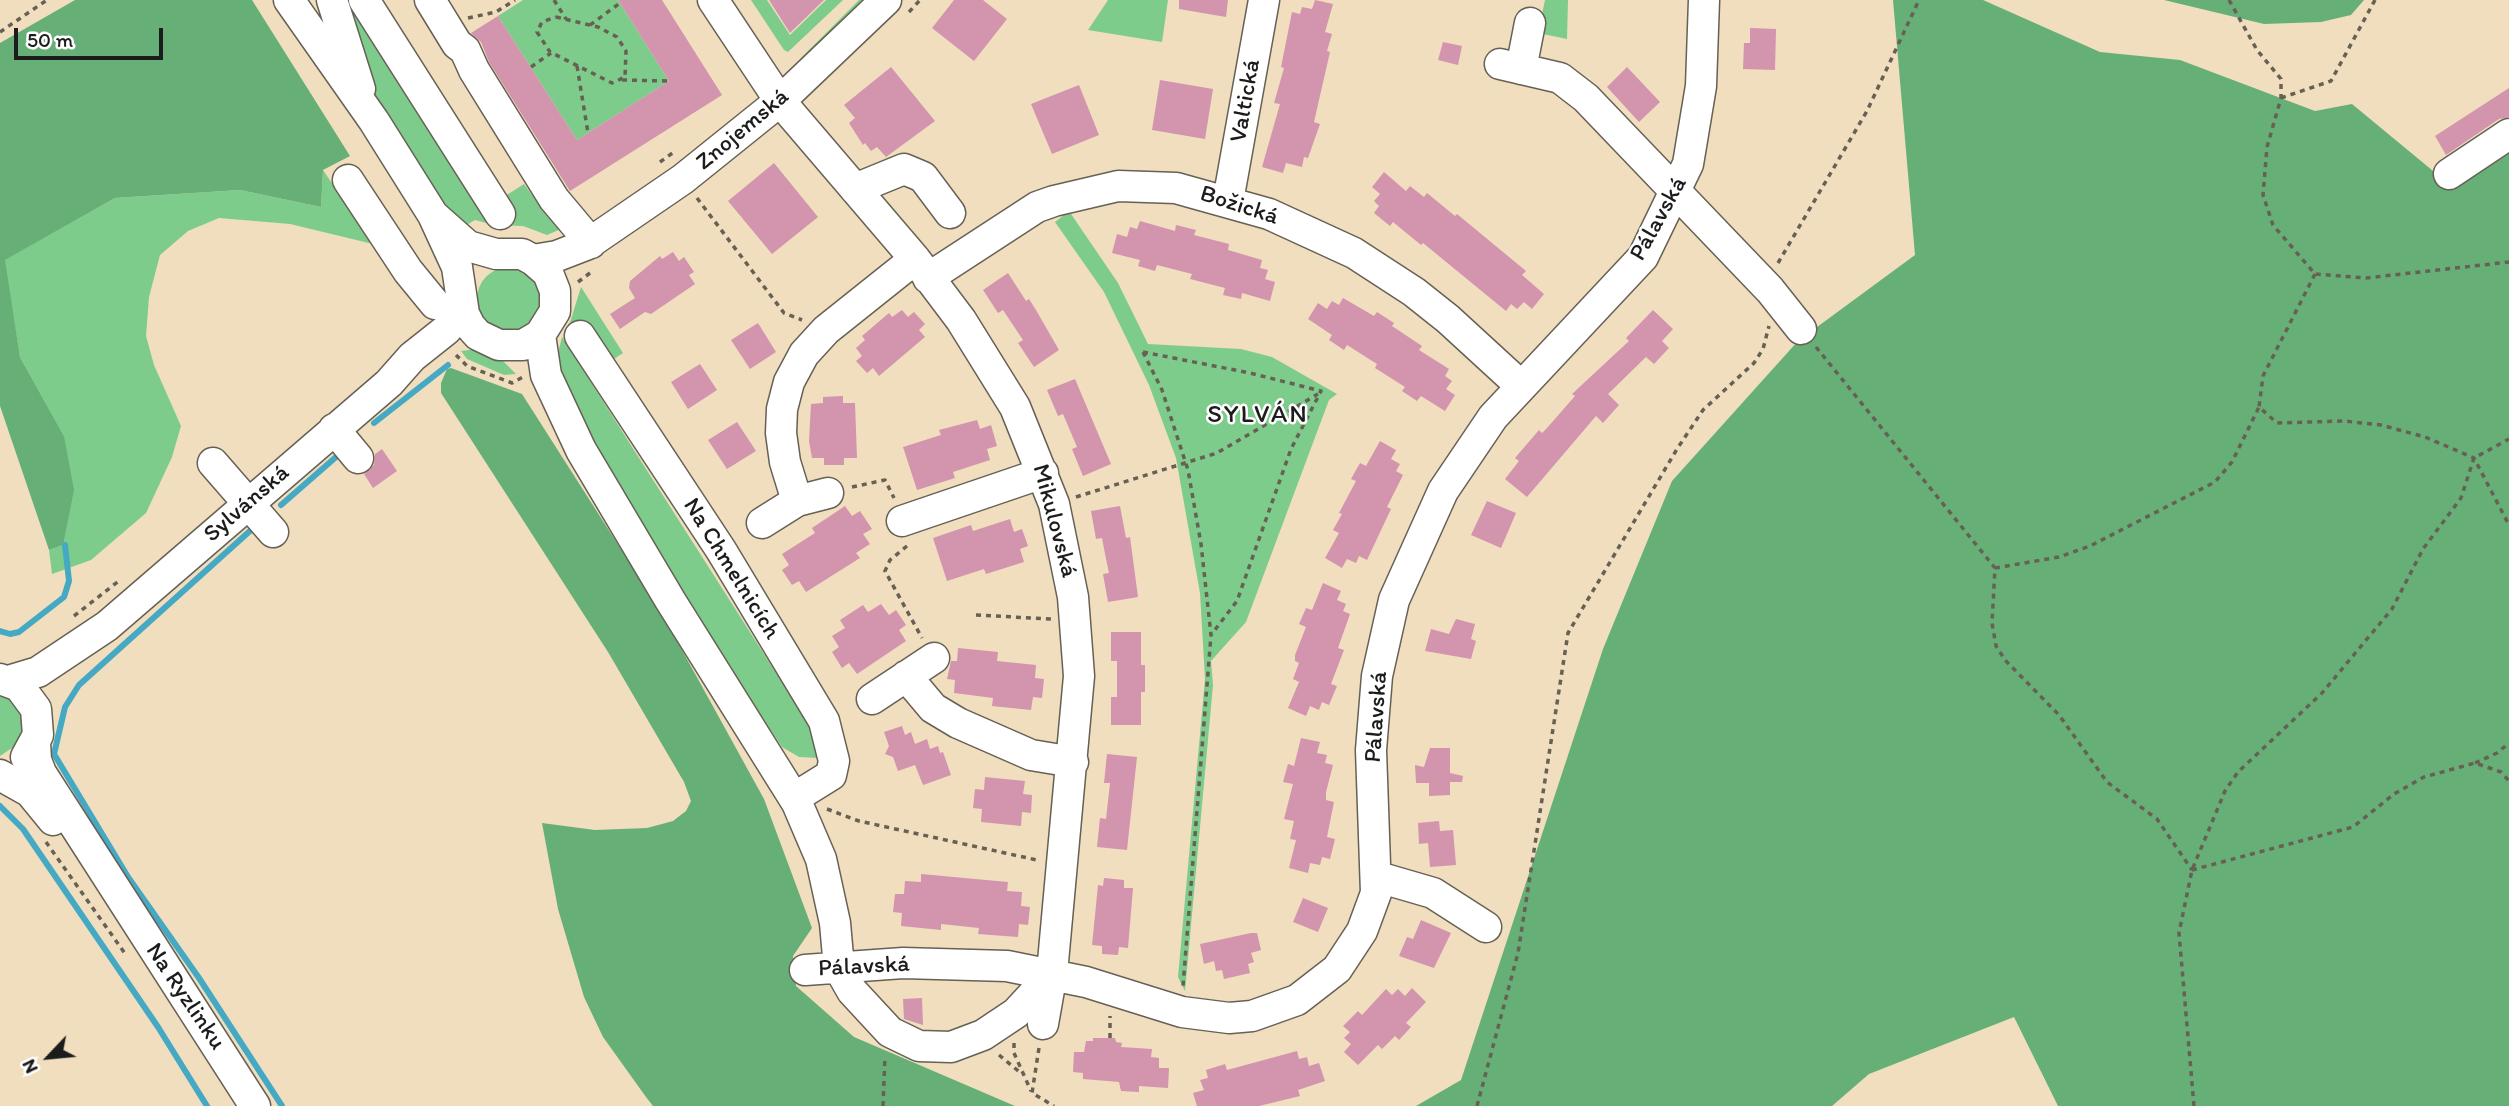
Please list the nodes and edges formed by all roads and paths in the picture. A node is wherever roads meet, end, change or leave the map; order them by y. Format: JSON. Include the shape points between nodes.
{"nodes":[{"id":1,"x":47,"y":0,"type":"edge"},
{"id":2,"x":289,"y":0,"type":"edge"},
{"id":3,"x":332,"y":0,"type":"edge"},
{"id":4,"x":364,"y":0,"type":"edge"},
{"id":5,"x":514,"y":0,"type":"edge"},
{"id":6,"x":554,"y":0,"type":"edge"},
{"id":7,"x":713,"y":0,"type":"edge"},
{"id":8,"x":886,"y":0,"type":"edge"},
{"id":9,"x":1264,"y":0,"type":"edge"},
{"id":10,"x":1704,"y":0,"type":"edge"},
{"id":11,"x":1919,"y":0,"type":"edge"},
{"id":12,"x":2229,"y":0,"type":"edge"},
{"id":13,"x":2375,"y":0,"type":"edge"},
{"id":14,"x":434,"y":1,"type":"edge"},
{"id":15,"x":620,"y":3,"type":"dead end"},
{"id":16,"x":495,"y":12,"type":"dead end"},
{"id":17,"x":566,"y":19,"type":"junction"},
{"id":18,"x":1530,"y":23,"type":"dead end"},
{"id":19,"x":590,"y":25,"type":"junction"},
{"id":20,"x":0,"y":32,"type":"edge"},
{"id":21,"x":551,"y":53,"type":"junction"},
{"id":22,"x":576,"y":66,"type":"junction"},
{"id":23,"x":531,"y":67,"type":"dead end"},
{"id":24,"x":621,"y":80,"type":"junction"},
{"id":25,"x":669,"y":81,"type":"dead end"},
{"id":26,"x":2281,"y":98,"type":"junction"},
{"id":27,"x":780,"y":101,"type":"junction"},
{"id":28,"x":374,"y":121,"type":"junction"},
{"id":29,"x":588,"y":133,"type":"dead end"},
{"id":30,"x":2509,"y":134,"type":"edge"},
{"id":31,"x":676,"y":151,"type":"dead end"},
{"id":32,"x":654,"y":166,"type":"dead end"},
{"id":33,"x":2449,"y":174,"type":"dead end"},
{"id":34,"x":348,"y":180,"type":"dead end"},
{"id":35,"x":855,"y":189,"type":"junction"},
{"id":36,"x":1676,"y":192,"type":"junction"},
{"id":37,"x":694,"y":194,"type":"junction"},
{"id":38,"x":1228,"y":201,"type":"junction"},
{"id":39,"x":950,"y":213,"type":"dead end"},
{"id":40,"x":500,"y":214,"type":"dead end"},
{"id":41,"x":433,"y":215,"type":"junction"},
{"id":42,"x":589,"y":244,"type":"junction"},
{"id":43,"x":447,"y":246,"type":"junction"},
{"id":44,"x":496,"y":254,"type":"junction"},
{"id":45,"x":533,"y":260,"type":"junction"},
{"id":46,"x":2509,"y":262,"type":"edge"},
{"id":47,"x":922,"y":268,"type":"junction"},
{"id":48,"x":408,"y":271,"type":"junction"},
{"id":49,"x":2315,"y":274,"type":"junction"},
{"id":50,"x":1770,"y":290,"type":"junction"},
{"id":51,"x":555,"y":291,"type":"junction"},
{"id":52,"x":453,"y":299,"type":"junction"},
{"id":53,"x":1801,"y":329,"type":"joint"},
{"id":54,"x":826,"y":330,"type":"junction"},
{"id":55,"x":540,"y":335,"type":"junction"},
{"id":56,"x":580,"y":336,"type":"dead end"},
{"id":57,"x":493,"y":344,"type":"junction"},
{"id":58,"x":388,"y":383,"type":"junction"},
{"id":59,"x":1521,"y":386,"type":"junction"},
{"id":60,"x":1319,"y":394,"type":"junction"},
{"id":61,"x":2259,"y":407,"type":"junction"},
{"id":62,"x":334,"y":429,"type":"junction"},
{"id":63,"x":2509,"y":439,"type":"edge"},
{"id":64,"x":581,"y":450,"type":"junction"},
{"id":65,"x":358,"y":458,"type":"dead end"},
{"id":66,"x":2474,"y":458,"type":"junction"},
{"id":67,"x":213,"y":463,"type":"dead end"},
{"id":68,"x":1185,"y":463,"type":"junction"},
{"id":69,"x":1043,"y":473,"type":"junction"},
{"id":70,"x":828,"y":493,"type":"joint"},
{"id":71,"x":797,"y":501,"type":"junction"},
{"id":72,"x":248,"y":503,"type":"junction"},
{"id":73,"x":1054,"y":504,"type":"junction"},
{"id":74,"x":902,"y":521,"type":"junction"},
{"id":75,"x":762,"y":523,"type":"dead end"},
{"id":76,"x":2509,"y":525,"type":"edge"},
{"id":77,"x":273,"y":532,"type":"dead end"},
{"id":78,"x":1995,"y":568,"type":"junction"},
{"id":79,"x":1056,"y":610,"type":"dead end"},
{"id":80,"x":976,"y":615,"type":"dead end"},
{"id":81,"x":107,"y":625,"type":"junction"},
{"id":82,"x":1211,"y":635,"type":"junction"},
{"id":83,"x":934,"y":658,"type":"joint"},
{"id":84,"x":905,"y":676,"type":"junction"},
{"id":85,"x":4,"y":680,"type":"edge"},
{"id":86,"x":872,"y":699,"type":"dead end"},
{"id":87,"x":37,"y":730,"type":"junction"},
{"id":88,"x":2509,"y":743,"type":"edge"},
{"id":89,"x":1073,"y":762,"type":"junction"},
{"id":90,"x":2474,"y":763,"type":"junction"},
{"id":91,"x":0,"y":773,"type":"edge"},
{"id":92,"x":2509,"y":781,"type":"edge"},
{"id":93,"x":794,"y":798,"type":"junction"},
{"id":94,"x":859,"y":821,"type":"dead end"},
{"id":95,"x":41,"y":836,"type":"dead end"},
{"id":96,"x":1046,"y":861,"type":"dead end"},
{"id":97,"x":2192,"y":870,"type":"junction"},
{"id":98,"x":1378,"y":877,"type":"junction"},
{"id":99,"x":113,"y":889,"type":"junction"},
{"id":100,"x":1486,"y":927,"type":"dead end"},
{"id":101,"x":129,"y":959,"type":"dead end"},
{"id":102,"x":839,"y":968,"type":"junction"},
{"id":103,"x":805,"y":970,"type":"dead end"},
{"id":104,"x":1052,"y":973,"type":"junction"},
{"id":105,"x":1182,"y":995,"type":"dead end"},
{"id":106,"x":1111,"y":1010,"type":"dead end"},
{"id":107,"x":1030,"y":1019,"type":"junction"},
{"id":108,"x":890,"y":1032,"type":"junction"},
{"id":109,"x":1110,"y":1038,"type":"dead end"},
{"id":110,"x":1032,"y":1093,"type":"junction"},
{"id":111,"x":1040,"y":1097,"type":"junction"},
{"id":112,"x":255,"y":1106,"type":"edge"},
{"id":113,"x":883,"y":1106,"type":"edge"},
{"id":114,"x":1044,"y":1106,"type":"edge"},
{"id":115,"x":1054,"y":1106,"type":"edge"},
{"id":116,"x":1477,"y":1106,"type":"edge"},
{"id":117,"x":2194,"y":1106,"type":"edge"}],
"edges":[{"from":1,"to":20,"type":"path"},
{"from":2,"to":28,"type":"street"},
{"from":3,"to":28,"type":"street"},
{"from":4,"to":40,"type":"street"},
{"from":5,"to":16,"type":"path"},
{"from":6,"to":17,"type":"path"},
{"from":7,"to":27,"type":"street","name":"Mikulovská"},
{"from":8,"to":27,"type":"street","name":"Znojemská"},
{"from":9,"to":38,"type":"street","name":"Valtická"},
{"from":10,"to":36,"type":"street","name":"Pálavská","via":[[1701,86],[1688,164]]},
{"from":11,"to":50,"type":"path","via":[[1867,111],[1779,262]]},
{"from":12,"to":26,"type":"path","via":[[2257,50],[2281,79]]},
{"from":13,"to":26,"type":"path","via":[[2331,81]]},
{"from":14,"to":42,"type":"street","via":[[554,199]]},
{"from":15,"to":19,"type":"path"},
{"from":17,"to":19,"type":"path"},
{"from":17,"to":21,"type":"path","via":[[550,17],[538,27],[540,39]]},
{"from":18,"to":36,"type":"street","via":[[1510,66],[1560,78]]},
{"from":19,"to":24,"type":"path","via":[[623,43],[627,67]]},
{"from":21,"to":22,"type":"path"},
{"from":21,"to":23,"type":"path"},
{"from":22,"to":24,"type":"path","via":[[612,83]]},
{"from":22,"to":29,"type":"path"},
{"from":24,"to":25,"type":"path"},
{"from":26,"to":49,"type":"path","via":[[2267,147],[2263,195],[2273,225]]},
{"from":27,"to":35,"type":"street","name":"Mikulovská"},
{"from":27,"to":37,"type":"street","name":"Znojemská"},
{"from":28,"to":41,"type":"street"},
{"from":30,"to":33,"type":"street"},
{"from":31,"to":32,"type":"path"},
{"from":34,"to":48,"type":"street"},
{"from":35,"to":39,"type":"street","via":[[904,169],[923,177]]},
{"from":35,"to":47,"type":"street","name":"Mikulovská"},
{"from":36,"to":50,"type":"street"},
{"from":36,"to":59,"type":"street","name":"Pálavská","via":[[1643,257]]},
{"from":37,"to":42,"type":"street","name":"Znojemská"},
{"from":37,"to":54,"type":"path","via":[[784,313]]},
{"from":38,"to":47,"type":"street","name":"Božická","via":[[1146,185],[1083,191],[1037,207]]},
{"from":38,"to":59,"type":"street","name":"Božická","via":[[1297,225],[1383,271],[1448,319]]},
{"from":41,"to":43,"type":"street"},
{"from":41,"to":44,"type":"street","via":[[468,246]]},
{"from":42,"to":45,"type":"street","name":"Znojemská"},
{"from":42,"to":51,"type":"street","name":"Znojemská"},
{"from":43,"to":48,"type":"street"},
{"from":43,"to":52,"type":"street","via":[[457,267]]},
{"from":44,"to":45,"type":"street","via":[[522,254]]},
{"from":44,"to":52,"type":"street","via":[[474,267]]},
{"from":45,"to":51,"type":"street","via":[[548,273]]},
{"from":46,"to":49,"type":"path","via":[[2366,278]]},
{"from":47,"to":54,"type":"street","name":"Božická"},
{"from":47,"to":69,"type":"street","name":"Mikulovská","via":[[991,365]]},
{"from":48,"to":52,"type":"street"},
{"from":49,"to":61,"type":"path","via":[[2263,376]]},
{"from":50,"to":53,"type":"street"},
{"from":50,"to":116,"type":"path","via":[[1763,349],[1703,410],[1676,449],[1568,633],[1518,953]]},
{"from":51,"to":55,"type":"street","via":[[555,311]]},
{"from":52,"to":57,"type":"street","via":[[470,326]]},
{"from":52,"to":58,"type":"street","name":"Sylvánská","via":[[454,321]]},
{"from":53,"to":78,"type":"path"},
{"from":54,"to":71,"type":"street","name":"Božická","via":[[804,354],[789,382],[782,409],[780,433]]},
{"from":55,"to":57,"type":"street","via":[[523,345]]},
{"from":55,"to":64,"type":"street","via":[[546,375]]},
{"from":56,"to":93,"type":"street","name":"Na Chmelnicích","via":[[721,550],[824,721],[834,761],[831,775]]},
{"from":57,"to":58,"type":"street","name":"Sylvánská","via":[[460,345]]},
{"from":57,"to":64,"type":"street","via":[[517,361],[541,401]]},
{"from":58,"to":62,"type":"street","name":"Sylvánská"},
{"from":59,"to":98,"type":"street","name":"Pálavská","via":[[1493,416],[1443,491],[1394,600],[1377,676],[1371,750]]},
{"from":60,"to":68,"type":"path","via":[[1217,453]]},
{"from":60,"to":68,"type":"path","via":[[1321,391],[1250,373],[1143,352],[1162,390]]},
{"from":60,"to":82,"type":"path","via":[[1291,449],[1237,601]]},
{"from":61,"to":66,"type":"path","via":[[2277,423],[2381,425]]},
{"from":61,"to":78,"type":"path","via":[[2232,462],[2215,482],[2090,546],[2059,558]]},
{"from":62,"to":65,"type":"street"},
{"from":62,"to":72,"type":"street","name":"Sylvánská"},
{"from":63,"to":66,"type":"path"},
{"from":64,"to":93,"type":"street"},
{"from":66,"to":76,"type":"path"},
{"from":66,"to":97,"type":"path","via":[[2461,498],[2423,549],[2392,609],[2322,693],[2238,772],[2225,791]]},
{"from":67,"to":72,"type":"street"},
{"from":68,"to":73,"type":"path"},
{"from":68,"to":82,"type":"path","via":[[1201,544]]},
{"from":69,"to":73,"type":"street","name":"Mikulovská"},
{"from":69,"to":74,"type":"street"},
{"from":70,"to":71,"type":"street"},
{"from":70,"to":74,"type":"path","via":[[885,480]]},
{"from":71,"to":75,"type":"street"},
{"from":72,"to":77,"type":"street"},
{"from":72,"to":81,"type":"street","name":"Sylvánská"},
{"from":73,"to":89,"type":"street","name":"Mikulovská","via":[[1076,619],[1079,676]]},
{"from":74,"to":83,"type":"path","via":[[907,546],[885,571]]},
{"from":78,"to":97,"type":"path","via":[[1992,623],[1996,646],[2005,660],[2059,715],[2108,782],[2157,819]]},
{"from":79,"to":80,"type":"path","via":[[1057,620]]},
{"from":81,"to":85,"type":"street","name":"Sylvánská","via":[[38,672]]},
{"from":81,"to":87,"type":"street","name":"Sylvánská","via":[[51,690]]},
{"from":82,"to":105,"type":"path"},
{"from":83,"to":84,"type":"street"},
{"from":84,"to":86,"type":"street"},
{"from":84,"to":89,"type":"street","via":[[933,708],[958,723],[1031,755]]},
{"from":85,"to":87,"type":"street","via":[[27,695]]},
{"from":87,"to":91,"type":"street","name":"Sylvánská","via":[[20,763]]},
{"from":87,"to":99,"type":"street","name":"Na Ryzlinku","via":[[36,760],[41,773]]},
{"from":88,"to":90,"type":"path"},
{"from":89,"to":104,"type":"street","name":"Mikulovská"},
{"from":90,"to":92,"type":"path","via":[[2501,772]]},
{"from":90,"to":97,"type":"path","via":[[2424,777],[2353,827]]},
{"from":91,"to":99,"type":"street","name":"Na Ryzlinku","via":[[30,792]]},
{"from":93,"to":102,"type":"street","via":[[821,859]]},
{"from":94,"to":96,"type":"path"},
{"from":95,"to":101,"type":"path"},
{"from":97,"to":117,"type":"path","via":[[2179,933]]},
{"from":98,"to":100,"type":"street","via":[[1433,893]]},
{"from":98,"to":104,"type":"street","name":"Pálavská","via":[[1362,931],[1337,969],[1277,1009],[1240,1017],[1203,1017]]},
{"from":99,"to":112,"type":"street","name":"Na Ryzlinku"},
{"from":102,"to":103,"type":"street","name":"Pálavská"},
{"from":102,"to":104,"type":"street","name":"Pálavská","via":[[930,963]]},
{"from":102,"to":108,"type":"street","via":[[852,991]]},
{"from":104,"to":107,"type":"street","name":"Mikulovská"},
{"from":106,"to":109,"type":"path"},
{"from":107,"to":108,"type":"street","via":[[951,1047],[919,1046]]},
{"from":107,"to":110,"type":"path"},
{"from":107,"to":110,"type":"path","via":[[1014,1053]]},
{"from":108,"to":113,"type":"path","via":[[883,1066]]},
{"from":110,"to":111,"type":"path"},
{"from":111,"to":114,"type":"path"},
{"from":111,"to":115,"type":"path"}]}
